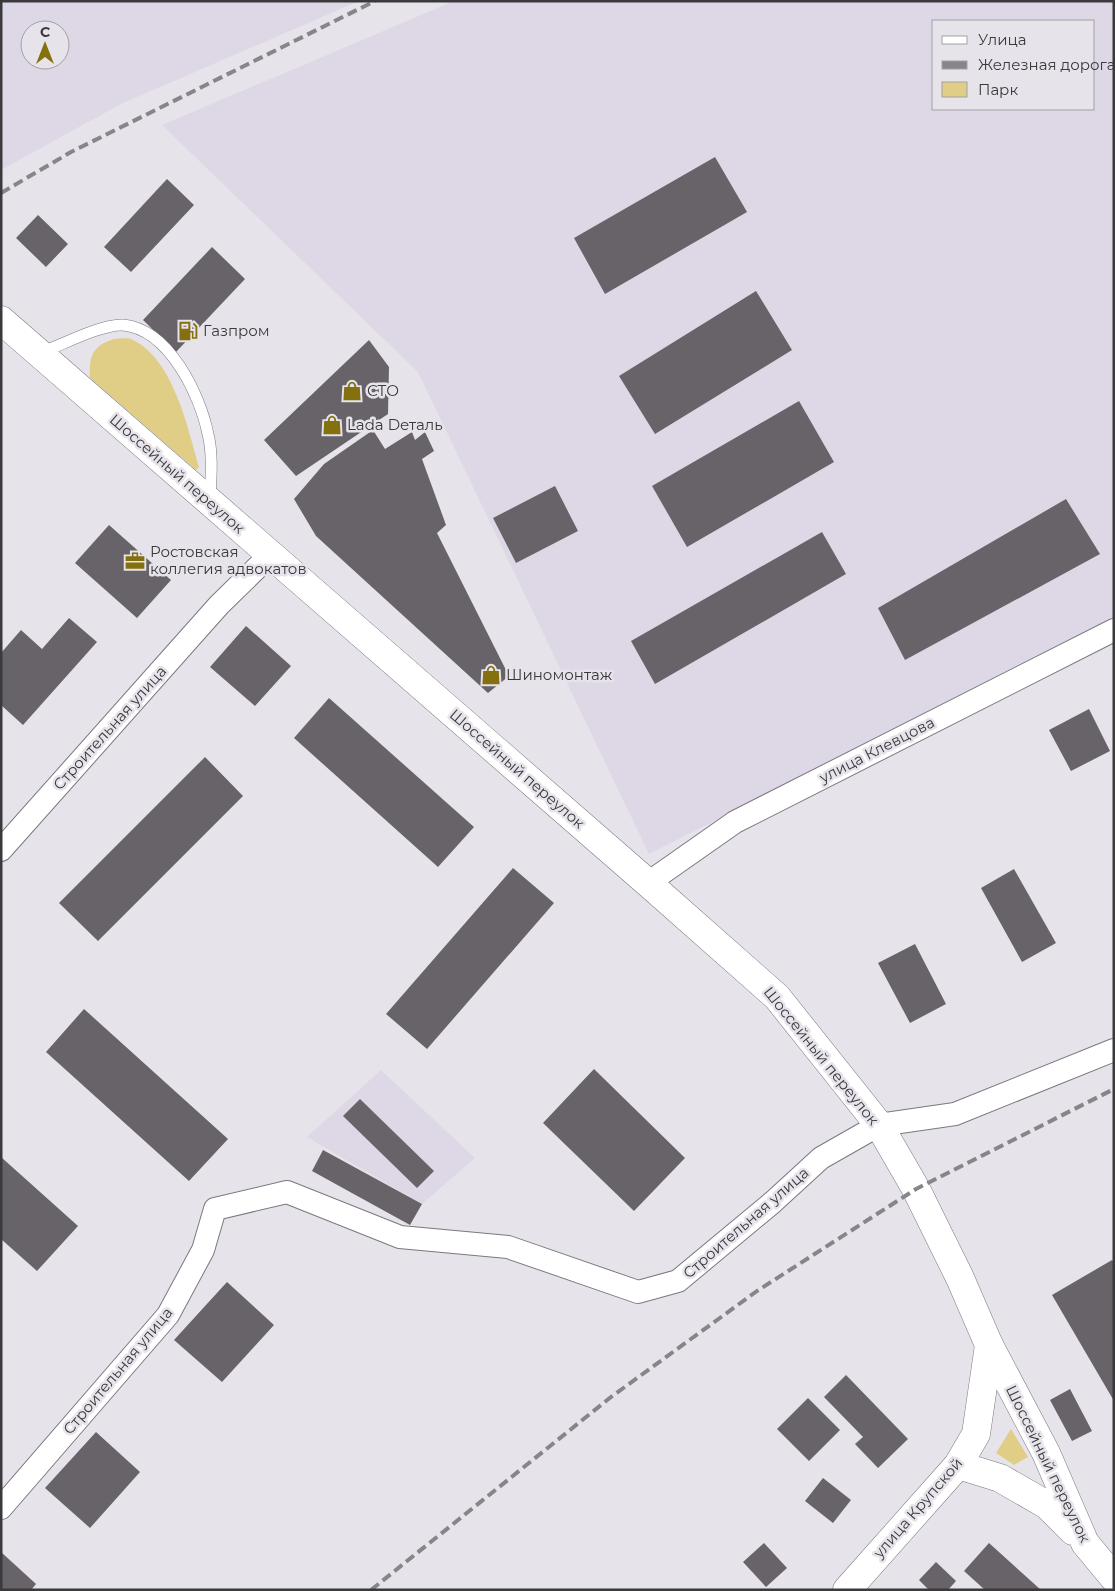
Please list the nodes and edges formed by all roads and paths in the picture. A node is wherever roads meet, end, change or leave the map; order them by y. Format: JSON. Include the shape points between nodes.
{"nodes":[{"id":1,"x":1,"y":320,"type":"edge"},
{"id":2,"x":39,"y":354,"type":"junction"},
{"id":3,"x":210,"y":503,"type":"junction"},
{"id":4,"x":270,"y":555,"type":"junction"},
{"id":5,"x":1114,"y":630,"type":"edge"},
{"id":6,"x":1,"y":850,"type":"edge"},
{"id":7,"x":648,"y":882,"type":"junction"},
{"id":8,"x":1114,"y":1050,"type":"edge"},
{"id":9,"x":879,"y":1125,"type":"junction"},
{"id":10,"x":989,"y":1345,"type":"junction"},
{"id":11,"x":958,"y":1465,"type":"junction"},
{"id":12,"x":1,"y":1508,"type":"edge"},
{"id":13,"x":1085,"y":1543,"type":"junction"},
{"id":14,"x":1114,"y":1578,"type":"edge"},
{"id":15,"x":848,"y":1590,"type":"edge"}],
"edges":[{"from":1,"to":2,"type":"main road","name":"Шоссейный переулок"},
{"from":2,"to":3,"type":"main road","name":"Шоссейный переулок"},
{"from":2,"to":3,"type":"lane","via":[[94,331],[123,325],[148,334],[176,358],[193,390],[209,434]]},
{"from":3,"to":4,"type":"main road","name":"Шоссейный переулок"},
{"from":4,"to":6,"type":"street","name":"Строительная улица","via":[[219,605]]},
{"from":4,"to":7,"type":"main road","name":"Шоссейный переулок"},
{"from":5,"to":7,"type":"street","name":"улица Клевцова","via":[[735,822]]},
{"from":7,"to":9,"type":"main road","name":"Шоссейный переулок","via":[[777,997]]},
{"from":8,"to":9,"type":"street","via":[[955,1114]]},
{"from":9,"to":10,"type":"main road","name":"Шоссейный переулок","via":[[916,1189]]},
{"from":9,"to":12,"type":"street","name":"Строительная улица","via":[[821,1158],[678,1281],[638,1292],[508,1247],[400,1236],[287,1192],[214,1209],[203,1250],[168,1315]]},
{"from":10,"to":11,"type":"main road","name":"улица Крупской","via":[[976,1434]]},
{"from":10,"to":13,"type":"main road","name":"Шоссейный переулок","via":[[1046,1453]]},
{"from":11,"to":13,"type":"main road","via":[[1000,1478],[1047,1505]]},
{"from":11,"to":15,"type":"main road","name":"улица Крупской"},
{"from":13,"to":14,"type":"main road","name":"Шоссейный переулок"}]}
